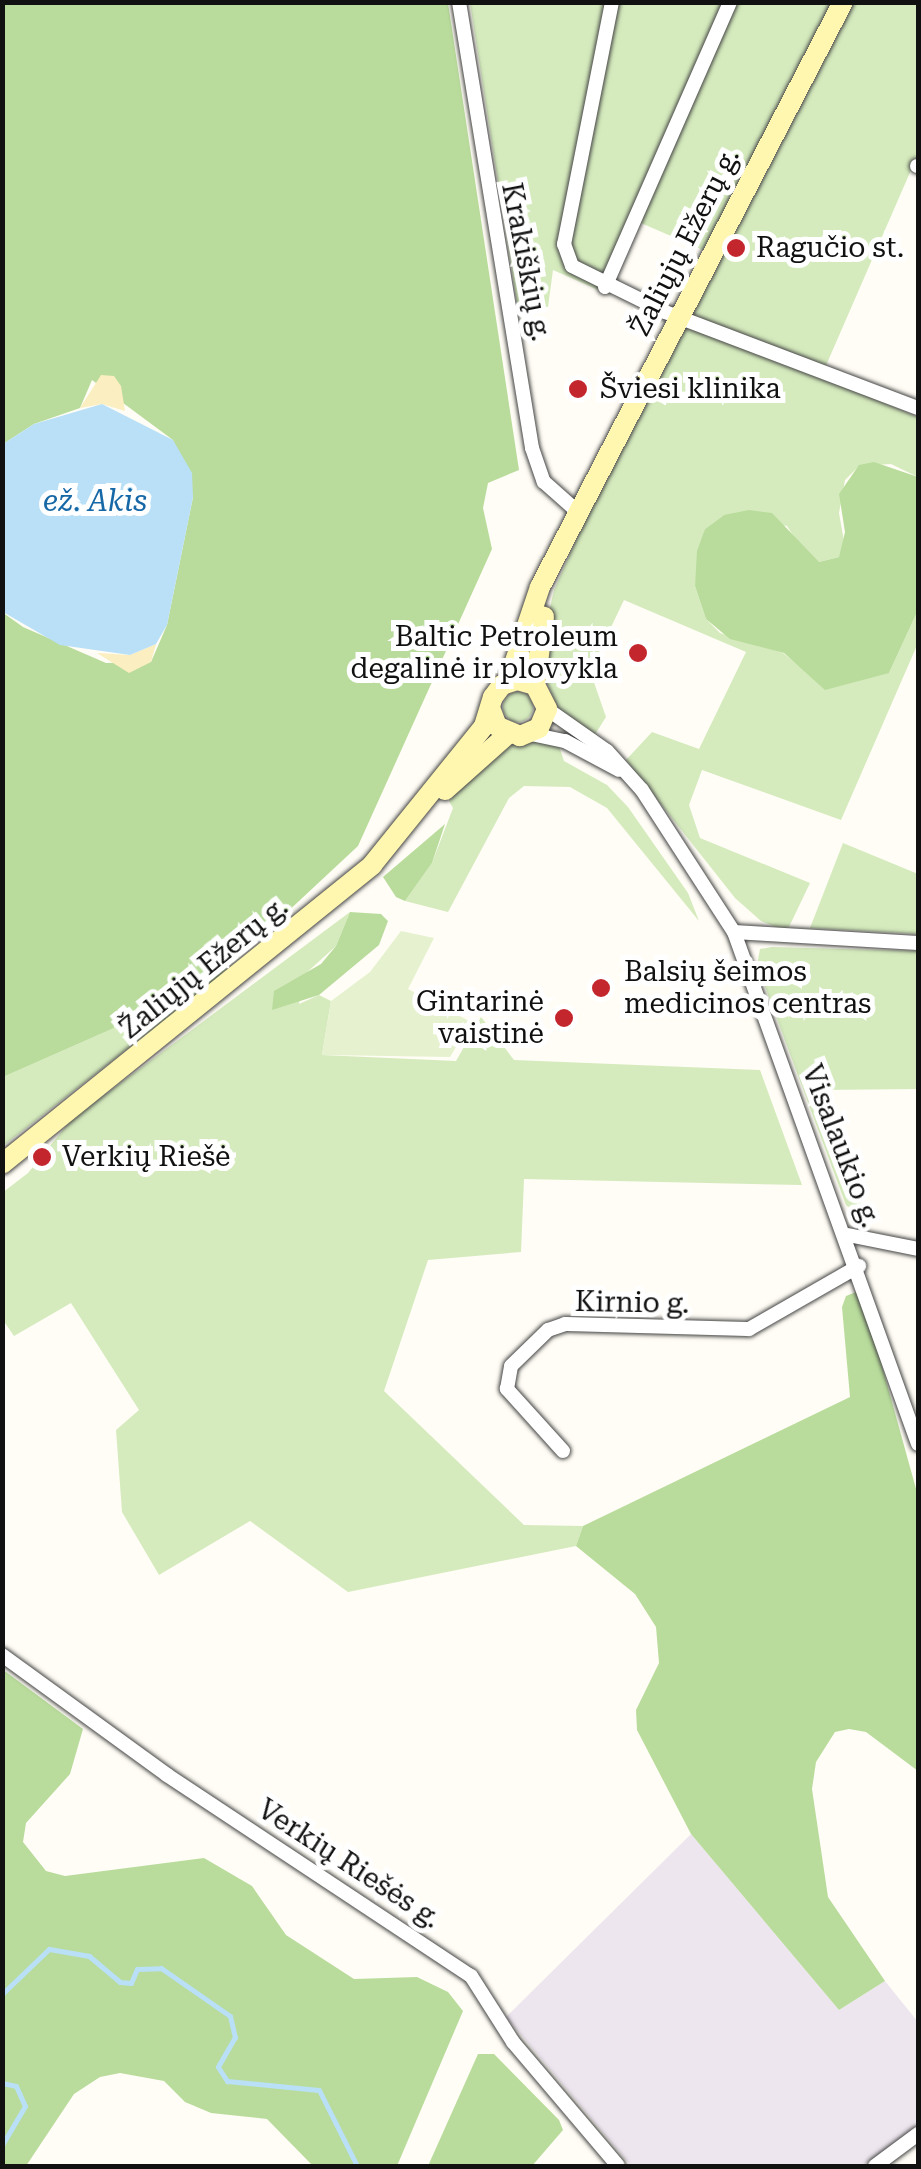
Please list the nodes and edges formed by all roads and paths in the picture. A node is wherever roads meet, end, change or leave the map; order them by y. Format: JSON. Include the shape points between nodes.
{"nodes":[{"id":1,"x":459,"y":2,"type":"edge"},
{"id":2,"x":612,"y":2,"type":"edge"},
{"id":3,"x":730,"y":2,"type":"edge"},
{"id":4,"x":842,"y":2,"type":"edge"},
{"id":5,"x":605,"y":287,"type":"junction"},
{"id":6,"x":677,"y":316,"type":"junction"},
{"id":7,"x":918,"y":408,"type":"edge"},
{"id":8,"x":578,"y":513,"type":"junction"},
{"id":9,"x":555,"y":562,"type":"junction"},
{"id":10,"x":508,"y":682,"type":"junction"},
{"id":11,"x":535,"y":685,"type":"junction"},
{"id":12,"x":547,"y":709,"type":"junction"},
{"id":13,"x":491,"y":710,"type":"junction"},
{"id":14,"x":531,"y":734,"type":"junction"},
{"id":15,"x":507,"y":735,"type":"junction"},
{"id":16,"x":628,"y":775,"type":"junction"},
{"id":17,"x":427,"y":802,"type":"junction"},
{"id":18,"x":734,"y":932,"type":"junction"},
{"id":19,"x":918,"y":943,"type":"edge"},
{"id":20,"x":2,"y":1164,"type":"edge"},
{"id":21,"x":848,"y":1235,"type":"junction"},
{"id":22,"x":918,"y":1249,"type":"edge"},
{"id":23,"x":859,"y":1266,"type":"junction"},
{"id":24,"x":918,"y":1444,"type":"edge"},
{"id":25,"x":563,"y":1451,"type":"dead end"},
{"id":26,"x":2,"y":1655,"type":"edge"},
{"id":27,"x":918,"y":2134,"type":"edge"},
{"id":28,"x":618,"y":2166,"type":"edge"},
{"id":29,"x":875,"y":2166,"type":"edge"}],
"edges":[{"from":1,"to":8,"type":"street","name":"Krakiškių g.","via":[[532,448],[544,482]]},
{"from":2,"to":5,"type":"street","via":[[564,244],[572,266]]},
{"from":3,"to":5,"type":"street"},
{"from":4,"to":6,"type":"main road","name":"Žaliųjų Ežerų g."},
{"from":5,"to":6,"type":"street"},
{"from":6,"to":7,"type":"street"},
{"from":6,"to":8,"type":"main road","name":"Žaliųjų Ežerų g."},
{"from":8,"to":9,"type":"main road","name":"Žaliųjų Ežerų g."},
{"from":9,"to":10,"type":"main road","name":"Žaliųjų Ežerų g."},
{"from":9,"to":11,"type":"main road","name":"Žaliųjų Ežerų g."},
{"from":10,"to":11,"type":"main road"},
{"from":10,"to":13,"type":"main road","via":[[497,690]]},
{"from":11,"to":12,"type":"main road"},
{"from":12,"to":14,"type":"main road"},
{"from":12,"to":16,"type":"street","name":"Visalaukio g."},
{"from":13,"to":15,"type":"main road"},
{"from":13,"to":17,"type":"main road","name":"Žaliųjų Ežerų g."},
{"from":14,"to":15,"type":"main road"},
{"from":14,"to":16,"type":"street","name":"Visalaukio g.","via":[[566,741]]},
{"from":15,"to":17,"type":"main road","name":"Žaliųjų Ežerų g."},
{"from":16,"to":18,"type":"street","name":"Visalaukio g."},
{"from":17,"to":20,"type":"main road","name":"Žaliųjų Ežerų g.","via":[[372,866]]},
{"from":18,"to":19,"type":"street"},
{"from":18,"to":21,"type":"street","name":"Visalaukio g."},
{"from":21,"to":22,"type":"street"},
{"from":21,"to":23,"type":"street","name":"Visalaukio g."},
{"from":23,"to":24,"type":"street","name":"Visalaukio g."},
{"from":23,"to":25,"type":"street","name":"Kirnio g.","via":[[749,1328],[565,1324],[548,1330],[511,1366],[507,1389]]},
{"from":26,"to":28,"type":"street","name":"Verkių Riešės g.","via":[[168,1775],[470,1976],[513,2042]]},
{"from":27,"to":29,"type":"street"}]}
